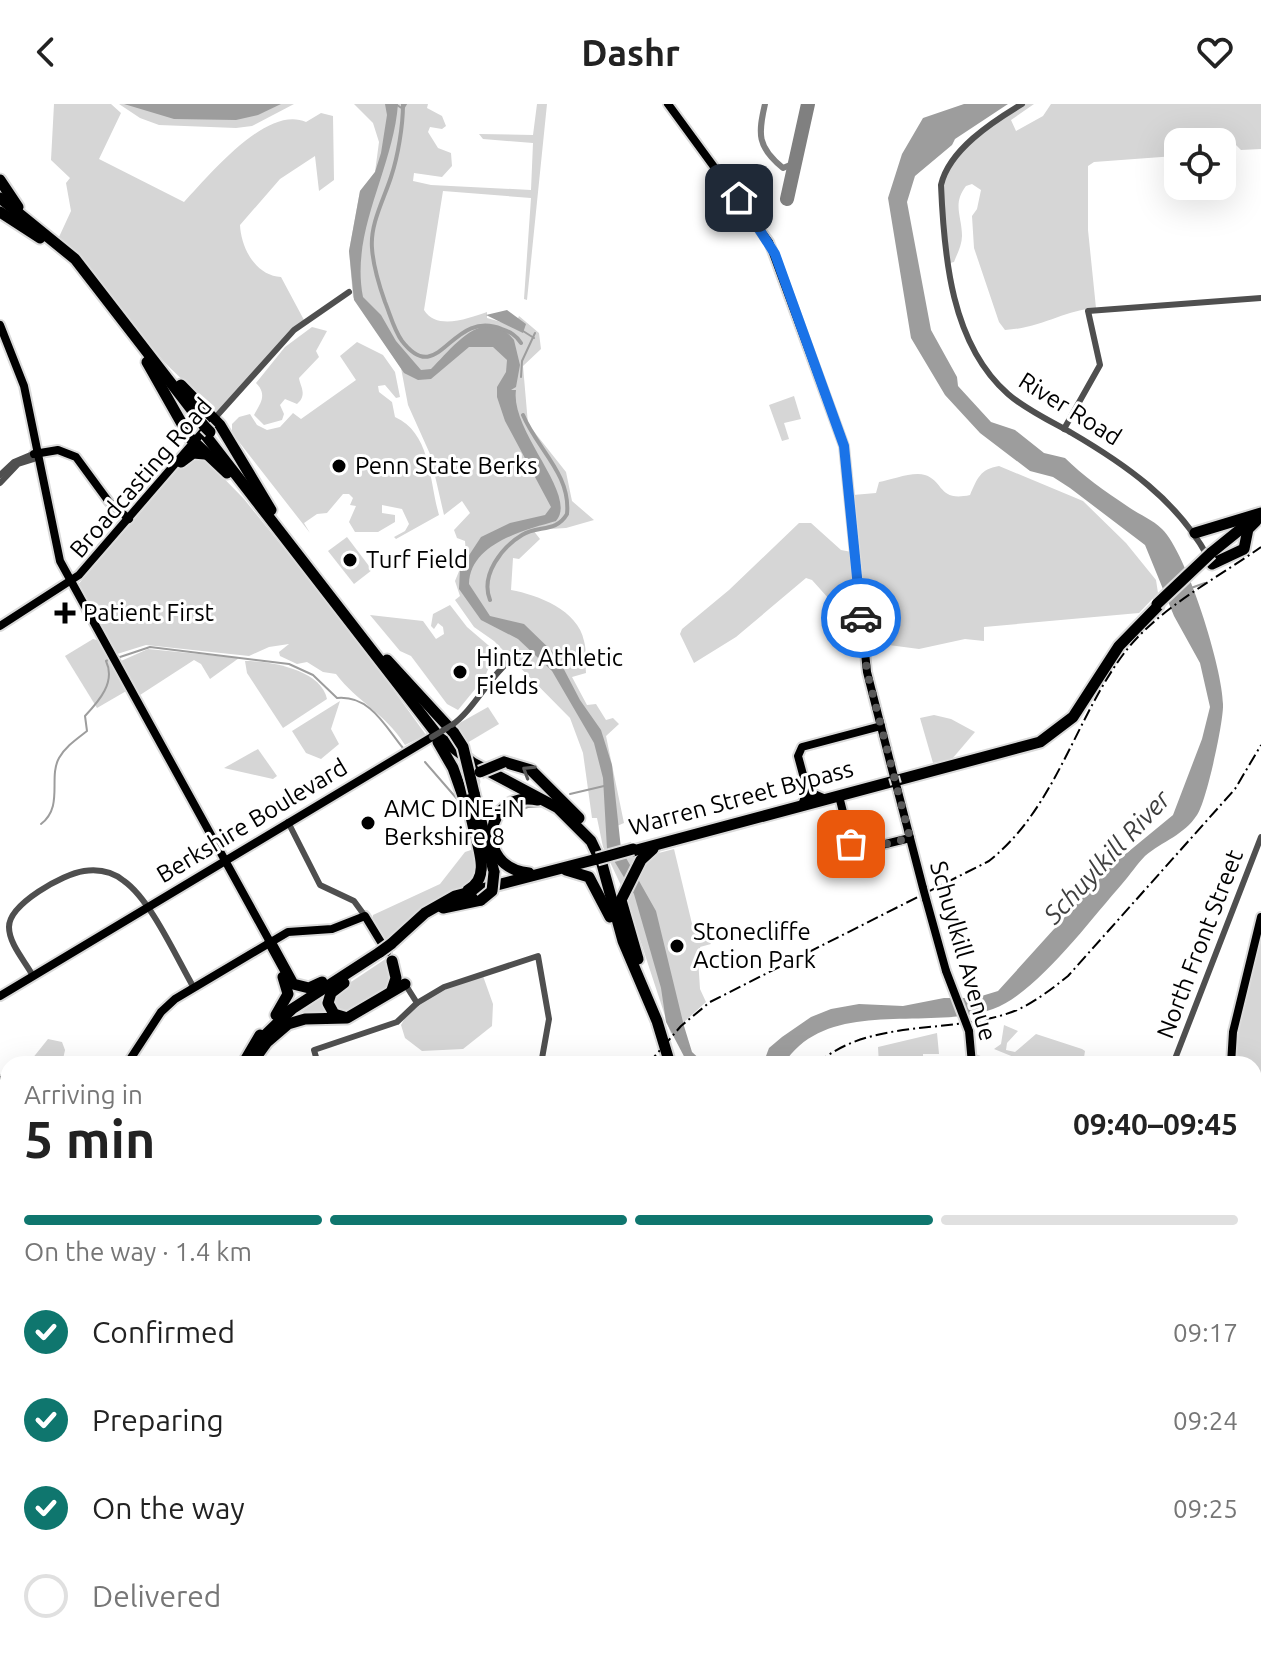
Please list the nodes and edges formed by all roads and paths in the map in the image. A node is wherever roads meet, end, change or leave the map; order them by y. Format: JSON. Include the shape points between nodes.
{"nodes":[{"id":1,"x":668,"y":104,"type":"edge"},
{"id":2,"x":1022,"y":104,"type":"edge"},
{"id":3,"x":0,"y":180,"type":"edge"},
{"id":4,"x":0,"y":198,"type":"edge"},
{"id":5,"x":0,"y":206,"type":"edge"},
{"id":6,"x":0,"y":212,"type":"edge"},
{"id":7,"x":50,"y":240,"type":"junction"},
{"id":8,"x":349,"y":292,"type":"dead end"},
{"id":9,"x":1261,"y":298,"type":"edge"},
{"id":10,"x":0,"y":325,"type":"edge"},
{"id":11,"x":0,"y":336,"type":"edge"},
{"id":12,"x":147,"y":361,"type":"junction"},
{"id":13,"x":209,"y":428,"type":"junction"},
{"id":14,"x":1064,"y":429,"type":"junction"},
{"id":15,"x":194,"y":444,"type":"junction"},
{"id":16,"x":35,"y":454,"type":"junction"},
{"id":17,"x":208,"y":456,"type":"junction"},
{"id":18,"x":181,"y":462,"type":"junction"},
{"id":19,"x":0,"y":475,"type":"edge"},
{"id":20,"x":0,"y":483,"type":"edge"},
{"id":21,"x":1260,"y":517,"type":"edge"},
{"id":22,"x":128,"y":520,"type":"junction"},
{"id":23,"x":276,"y":527,"type":"junction"},
{"id":24,"x":1195,"y":533,"type":"junction"},
{"id":25,"x":1230,"y":538,"type":"junction"},
{"id":26,"x":1212,"y":558,"type":"junction"},
{"id":27,"x":70,"y":584,"type":"junction"},
{"id":28,"x":1,"y":626,"type":"edge"},
{"id":29,"x":382,"y":654,"type":"junction"},
{"id":30,"x":508,"y":662,"type":"dead end"},
{"id":31,"x":420,"y":714,"type":"junction"},
{"id":32,"x":881,"y":726,"type":"junction"},
{"id":33,"x":453,"y":729,"type":"junction"},
{"id":34,"x":432,"y":737,"type":"joint"},
{"id":35,"x":806,"y":798,"type":"junction"},
{"id":36,"x":836,"y":799,"type":"junction"},
{"id":37,"x":558,"y":808,"type":"junction"},
{"id":38,"x":470,"y":818,"type":"junction"},
{"id":39,"x":288,"y":822,"type":"junction"},
{"id":40,"x":1261,"y":837,"type":"edge"},
{"id":41,"x":910,"y":838,"type":"junction"},
{"id":42,"x":664,"y":842,"type":"junction"},
{"id":43,"x":636,"y":854,"type":"junction"},
{"id":44,"x":598,"y":856,"type":"junction"},
{"id":45,"x":226,"y":860,"type":"junction"},
{"id":46,"x":565,"y":870,"type":"junction"},
{"id":47,"x":540,"y":873,"type":"junction"},
{"id":48,"x":455,"y":896,"type":"junction"},
{"id":49,"x":146,"y":908,"type":"junction"},
{"id":50,"x":365,"y":916,"type":"junction"},
{"id":51,"x":1261,"y":917,"type":"edge"},
{"id":52,"x":419,"y":924,"type":"junction"},
{"id":53,"x":268,"y":943,"type":"junction"},
{"id":54,"x":385,"y":953,"type":"junction"},
{"id":55,"x":633,"y":963,"type":"junction"},
{"id":56,"x":33,"y":976,"type":"junction"},
{"id":57,"x":194,"y":988,"type":"junction"},
{"id":58,"x":401,"y":988,"type":"junction"},
{"id":59,"x":0,"y":996,"type":"edge"},
{"id":60,"x":417,"y":1003,"type":"junction"},
{"id":61,"x":664,"y":1031,"type":"junction"},
{"id":62,"x":132,"y":1056,"type":"edge"},
{"id":63,"x":252,"y":1056,"type":"edge"},
{"id":64,"x":253,"y":1056,"type":"edge"},
{"id":65,"x":254,"y":1056,"type":"edge"},
{"id":66,"x":316,"y":1056,"type":"edge"},
{"id":67,"x":542,"y":1056,"type":"edge"},
{"id":68,"x":669,"y":1056,"type":"edge"},
{"id":69,"x":670,"y":1056,"type":"edge"},
{"id":70,"x":972,"y":1056,"type":"edge"},
{"id":71,"x":1176,"y":1056,"type":"edge"},
{"id":72,"x":1231,"y":1056,"type":"edge"}],
"edges":[{"from":1,"to":32,"type":"main road","name":"Schuylkill Avenue","via":[[763,232],[818,372],[847,462],[866,663]]},
{"from":2,"to":14,"type":"street","name":"River Road","via":[[994,121],[943,175],[942,228],[948,272],[967,336],[1010,396]]},
{"from":3,"to":7,"type":"highway"},
{"from":4,"to":7,"type":"highway"},
{"from":5,"to":7,"type":"highway"},
{"from":6,"to":7,"type":"highway"},
{"from":7,"to":12,"type":"highway"},
{"from":7,"to":13,"type":"highway","via":[[75,259]]},
{"from":8,"to":13,"type":"street","name":"Broadcasting Road","via":[[291,334]]},
{"from":9,"to":14,"type":"street","via":[[1088,311],[1100,365]]},
{"from":10,"to":16,"type":"main road","via":[[24,386]]},
{"from":11,"to":16,"type":"main road","via":[[20,388]]},
{"from":12,"to":13,"type":"highway"},
{"from":12,"to":15,"type":"highway"},
{"from":13,"to":15,"type":"main road","name":"Broadcasting Road"},
{"from":13,"to":23,"type":"highway"},
{"from":13,"to":29,"type":"highway"},
{"from":14,"to":24,"type":"street","name":"River Road","via":[[1132,470]]},
{"from":15,"to":17,"type":"highway"},
{"from":15,"to":18,"type":"main road","name":"Broadcasting Road"},
{"from":15,"to":22,"type":"main road","name":"Broadcasting Road"},
{"from":16,"to":19,"type":"street"},
{"from":16,"to":20,"type":"street"},
{"from":16,"to":22,"type":"main road","via":[[61,454],[74,461],[106,504]]},
{"from":16,"to":22,"type":"main road","via":[[64,451],[76,457]]},
{"from":16,"to":27,"type":"main road","via":[[49,540]]},
{"from":17,"to":18,"type":"highway","via":[[196,452]]},
{"from":17,"to":23,"type":"highway"},
{"from":18,"to":22,"type":"main road","name":"Broadcasting Road"},
{"from":21,"to":24,"type":"highway"},
{"from":21,"to":25,"type":"highway","name":"Warren Street Bypass"},
{"from":21,"to":26,"type":"highway","via":[[1248,529],[1244,549]]},
{"from":22,"to":27,"type":"main road","name":"Broadcasting Road"},
{"from":23,"to":31,"type":"highway"},
{"from":24,"to":25,"type":"highway","via":[[1234,523]]},
{"from":24,"to":26,"type":"street","name":"River Road"},
{"from":25,"to":26,"type":"highway","name":"Warren Street Bypass"},
{"from":26,"to":36,"type":"highway","name":"Warren Street Bypass","bridge":true,"via":[[1121,639],[1076,709],[1049,734]]},
{"from":27,"to":28,"type":"main road","name":"Broadcasting Road"},
{"from":27,"to":45,"type":"main road"},
{"from":29,"to":33,"type":"highway"},
{"from":29,"to":44,"type":"highway","via":[[456,745],[564,808]]},
{"from":30,"to":33,"type":"street","name":"Berkshire Boulevard"},
{"from":31,"to":37,"type":"highway","via":[[446,744],[473,763]]},
{"from":31,"to":38,"type":"highway","via":[[453,768]]},
{"from":32,"to":35,"type":"main road","via":[[802,747],[798,756]]},
{"from":32,"to":41,"type":"main road","name":"Schuylkill Avenue"},
{"from":33,"to":34,"type":"street","name":"Berkshire Boulevard","bridge":true},
{"from":33,"to":52,"type":"highway","bridge":true,"via":[[463,747],[494,888],[481,900],[447,906]]},
{"from":34,"to":39,"type":"main road","name":"Berkshire Boulevard"},
{"from":35,"to":36,"type":"highway","name":"Warren Street Bypass"},
{"from":35,"to":42,"type":"highway","name":"Warren Street Bypass"},
{"from":36,"to":41,"type":"main road","via":[[853,852]]},
{"from":36,"to":42,"type":"highway","name":"Warren Street Bypass"},
{"from":37,"to":47,"type":"highway","via":[[520,800],[503,809],[493,825],[492,842],[503,863],[522,873]]},
{"from":37,"to":55,"type":"highway","via":[[596,849]]},
{"from":44,"to":38,"type":"highway","one_way":true,"bridge":true,"via":[[576,814],[519,764],[504,762],[480,772],[469,790]]},
{"from":38,"to":48,"type":"highway","via":[[483,874],[475,886]]},
{"from":39,"to":45,"type":"main road","name":"Berkshire Boulevard"},
{"from":39,"to":50,"type":"street","via":[[320,885],[354,901]]},
{"from":40,"to":71,"type":"street","name":"North Front Street"},
{"from":41,"to":70,"type":"main road","name":"Schuylkill Avenue","bridge":true,"via":[[946,971],[969,1031]]},
{"from":42,"to":43,"type":"highway","name":"Warren Street Bypass"},
{"from":43,"to":44,"type":"highway","name":"Warren Street Bypass","bridge":true},
{"from":43,"to":61,"type":"highway","via":[[620,902]]},
{"from":44,"to":46,"type":"highway","name":"Warren Street Bypass"},
{"from":44,"to":47,"type":"highway","name":"Warren Street Bypass"},
{"from":44,"to":61,"type":"highway"},
{"from":45,"to":49,"type":"main road","name":"Berkshire Boulevard"},
{"from":45,"to":53,"type":"main road"},
{"from":46,"to":52,"type":"highway","name":"Warren Street Bypass","via":[[464,897]]},
{"from":46,"to":55,"type":"highway","via":[[582,872],[592,881]]},
{"from":47,"to":48,"type":"highway","name":"Warren Street Bypass"},
{"from":48,"to":54,"type":"highway","name":"Warren Street Bypass","via":[[425,913]]},
{"from":49,"to":56,"type":"main road","name":"Berkshire Boulevard"},
{"from":49,"to":56,"type":"street","via":[[131,886],[108,872],[77,872],[53,884],[18,906],[10,919],[11,938]]},
{"from":49,"to":57,"type":"street"},
{"from":50,"to":53,"type":"main road","via":[[332,929],[296,930]]},
{"from":50,"to":54,"type":"main road"},
{"from":51,"to":72,"type":"main road"},
{"from":52,"to":54,"type":"highway","name":"Warren Street Bypass"},
{"from":53,"to":54,"type":"highway","via":[[288,980],[303,988]]},
{"from":53,"to":57,"type":"main road"},
{"from":53,"to":63,"type":"highway","via":[[288,994]]},
{"from":54,"to":58,"type":"highway"},
{"from":54,"to":58,"type":"highway","via":[[332,992],[329,1007],[346,1017]]},
{"from":54,"to":64,"type":"highway","name":"Warren Street Bypass","via":[[287,1017]]},
{"from":55,"to":68,"type":"highway"},
{"from":56,"to":59,"type":"main road","name":"Berkshire Boulevard"},
{"from":57,"to":62,"type":"main road","via":[[165,1007]]},
{"from":58,"to":60,"type":"street"},
{"from":58,"to":65,"type":"highway","via":[[347,1018],[288,1024]]},
{"from":60,"to":66,"type":"street","via":[[397,1022],[314,1050]]},
{"from":60,"to":67,"type":"street","via":[[451,984],[538,956],[549,1019]]},
{"from":61,"to":69,"type":"highway"}]}
